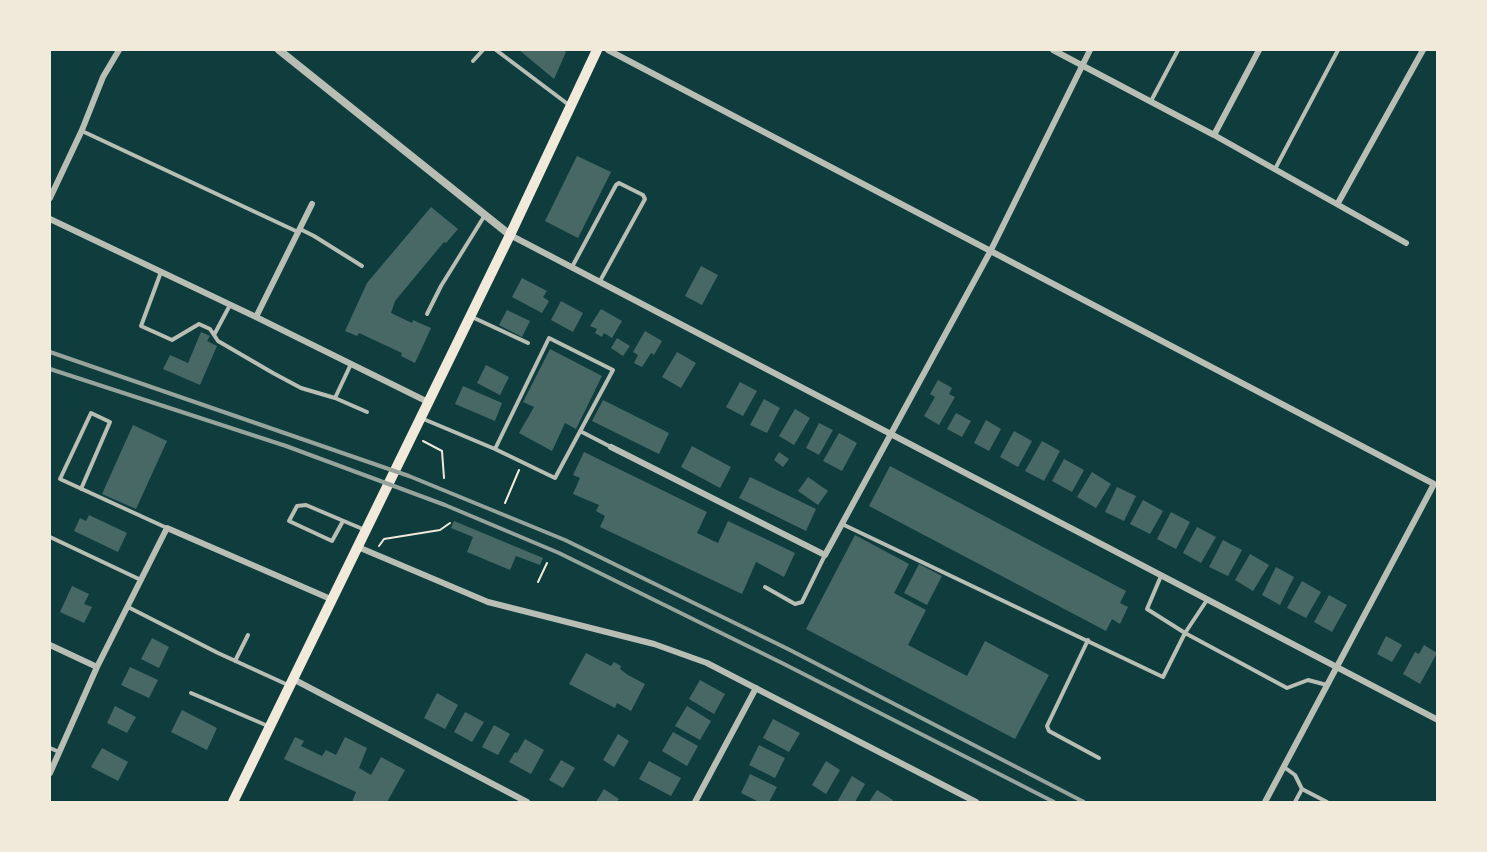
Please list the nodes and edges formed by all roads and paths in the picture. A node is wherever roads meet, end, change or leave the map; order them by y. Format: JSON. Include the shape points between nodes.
{"nodes":[{"id":1,"x":118,"y":50,"type":"edge"},
{"id":2,"x":483,"y":50,"type":"edge"},
{"id":3,"x":496,"y":50,"type":"edge"},
{"id":4,"x":597,"y":50,"type":"edge"},
{"id":5,"x":608,"y":50,"type":"edge"},
{"id":6,"x":1053,"y":50,"type":"edge"},
{"id":7,"x":1090,"y":50,"type":"edge"},
{"id":8,"x":1178,"y":50,"type":"edge"},
{"id":9,"x":1259,"y":50,"type":"edge"},
{"id":10,"x":1338,"y":50,"type":"edge"},
{"id":11,"x":1423,"y":50,"type":"edge"},
{"id":12,"x":286,"y":51,"type":"edge"},
{"id":13,"x":473,"y":61,"type":"dead end"},
{"id":14,"x":1082,"y":64,"type":"junction"},
{"id":15,"x":1151,"y":101,"type":"junction"},
{"id":16,"x":570,"y":105,"type":"junction"},
{"id":17,"x":82,"y":130,"type":"junction"},
{"id":18,"x":1214,"y":135,"type":"junction"},
{"id":19,"x":1275,"y":169,"type":"junction"},
{"id":20,"x":50,"y":198,"type":"edge"},
{"id":21,"x":1338,"y":203,"type":"junction"},
{"id":22,"x":312,"y":204,"type":"dead end"},
{"id":23,"x":485,"y":214,"type":"junction"},
{"id":24,"x":50,"y":219,"type":"edge"},
{"id":25,"x":299,"y":230,"type":"junction"},
{"id":26,"x":510,"y":235,"type":"junction"},
{"id":27,"x":1406,"y":243,"type":"dead end"},
{"id":28,"x":990,"y":252,"type":"junction"},
{"id":29,"x":362,"y":266,"type":"dead end"},
{"id":30,"x":572,"y":267,"type":"junction"},
{"id":31,"x":161,"y":272,"type":"junction"},
{"id":32,"x":600,"y":281,"type":"junction"},
{"id":33,"x":230,"y":305,"type":"junction"},
{"id":34,"x":428,"y":314,"type":"dead end"},
{"id":35,"x":470,"y":316,"type":"junction"},
{"id":36,"x":256,"y":317,"type":"junction"},
{"id":37,"x":214,"y":335,"type":"junction"},
{"id":38,"x":528,"y":343,"type":"dead end"},
{"id":39,"x":351,"y":364,"type":"junction"},
{"id":40,"x":335,"y":398,"type":"junction"},
{"id":41,"x":428,"y":402,"type":"junction"},
{"id":42,"x":368,"y":412,"type":"dead end"},
{"id":43,"x":421,"y":418,"type":"junction"},
{"id":44,"x":580,"y":431,"type":"junction"},
{"id":45,"x":892,"y":434,"type":"junction"},
{"id":46,"x":420,"y":440,"type":"dead end"},
{"id":47,"x":611,"y":447,"type":"joint"},
{"id":48,"x":495,"y":449,"type":"junction"},
{"id":49,"x":522,"y":462,"type":"junction"},
{"id":50,"x":444,"y":478,"type":"dead end"},
{"id":51,"x":81,"y":489,"type":"junction"},
{"id":52,"x":505,"y":502,"type":"dead end"},
{"id":53,"x":343,"y":521,"type":"junction"},
{"id":54,"x":450,"y":523,"type":"dead end"},
{"id":55,"x":842,"y":524,"type":"junction"},
{"id":56,"x":167,"y":528,"type":"junction"},
{"id":57,"x":366,"y":530,"type":"junction"},
{"id":58,"x":50,"y":537,"type":"edge"},
{"id":59,"x":358,"y":547,"type":"junction"},
{"id":60,"x":374,"y":554,"type":"junction"},
{"id":61,"x":825,"y":555,"type":"junction"},
{"id":62,"x":547,"y":563,"type":"dead end"},
{"id":63,"x":1161,"y":575,"type":"junction"},
{"id":64,"x":141,"y":580,"type":"junction"},
{"id":65,"x":538,"y":582,"type":"dead end"},
{"id":66,"x":765,"y":586,"type":"dead end"},
{"id":67,"x":1207,"y":599,"type":"junction"},
{"id":68,"x":333,"y":600,"type":"junction"},
{"id":69,"x":127,"y":607,"type":"junction"},
{"id":70,"x":1185,"y":633,"type":"junction"},
{"id":71,"x":248,"y":635,"type":"dead end"},
{"id":72,"x":1088,"y":640,"type":"junction"},
{"id":73,"x":50,"y":645,"type":"edge"},
{"id":74,"x":235,"y":661,"type":"junction"},
{"id":75,"x":97,"y":666,"type":"junction"},
{"id":76,"x":1337,"y":667,"type":"junction"},
{"id":77,"x":291,"y":682,"type":"junction"},
{"id":78,"x":1327,"y":685,"type":"junction"},
{"id":79,"x":756,"y":687,"type":"junction"},
{"id":80,"x":191,"y":693,"type":"dead end"},
{"id":81,"x":1437,"y":720,"type":"edge"},
{"id":82,"x":270,"y":727,"type":"junction"},
{"id":83,"x":50,"y":748,"type":"edge"},
{"id":84,"x":58,"y":752,"type":"junction"},
{"id":85,"x":1099,"y":758,"type":"dead end"},
{"id":86,"x":1284,"y":767,"type":"junction"},
{"id":87,"x":50,"y":773,"type":"edge"},
{"id":88,"x":1302,"y":789,"type":"junction"},
{"id":89,"x":234,"y":802,"type":"edge"},
{"id":90,"x":527,"y":802,"type":"edge"},
{"id":91,"x":695,"y":802,"type":"edge"},
{"id":92,"x":976,"y":802,"type":"edge"},
{"id":93,"x":1265,"y":802,"type":"edge"},
{"id":94,"x":1295,"y":802,"type":"edge"},
{"id":95,"x":1327,"y":802,"type":"edge"}],
"edges":[{"from":1,"to":17,"type":"street"},
{"from":2,"to":13,"type":"lane"},
{"from":3,"to":16,"type":"lane"},
{"from":4,"to":16,"type":"main road"},
{"from":5,"to":28,"type":"street"},
{"from":6,"to":14,"type":"street"},
{"from":7,"to":14,"type":"street"},
{"from":8,"to":15,"type":"lane"},
{"from":9,"to":18,"type":"street"},
{"from":10,"to":19,"type":"lane"},
{"from":11,"to":21,"type":"street"},
{"from":12,"to":23,"type":"street"},
{"from":14,"to":15,"type":"street"},
{"from":14,"to":28,"type":"street"},
{"from":15,"to":18,"type":"street"},
{"from":16,"to":26,"type":"main road"},
{"from":17,"to":20,"type":"street"},
{"from":17,"to":25,"type":"lane"},
{"from":18,"to":19,"type":"street"},
{"from":19,"to":21,"type":"street"},
{"from":21,"to":27,"type":"street"},
{"from":22,"to":25,"type":"street"},
{"from":23,"to":26,"type":"street"},
{"from":23,"to":34,"type":"lane"},
{"from":24,"to":31,"type":"street"},
{"from":25,"to":29,"type":"lane"},
{"from":25,"to":36,"type":"street"},
{"from":26,"to":30,"type":"street"},
{"from":26,"to":35,"type":"main road"},
{"from":28,"to":45,"type":"street"},
{"from":28,"to":76,"type":"street","via":[[1434,484]]},
{"from":30,"to":32,"type":"street"},
{"from":30,"to":32,"type":"lane","via":[[619,183],[643,195],[645,200]]},
{"from":31,"to":33,"type":"street"},
{"from":31,"to":37,"type":"lane","via":[[141,326],[172,340],[199,324]]},
{"from":32,"to":45,"type":"street"},
{"from":33,"to":36,"type":"street"},
{"from":33,"to":37,"type":"lane"},
{"from":35,"to":38,"type":"lane"},
{"from":35,"to":41,"type":"main road"},
{"from":36,"to":39,"type":"street"},
{"from":37,"to":40,"type":"lane","via":[[273,373]]},
{"from":39,"to":40,"type":"lane"},
{"from":39,"to":41,"type":"street"},
{"from":40,"to":42,"type":"lane"},
{"from":41,"to":43,"type":"main road"},
{"from":43,"to":48,"type":"lane"},
{"from":43,"to":57,"type":"main road"},
{"from":44,"to":47,"type":"lane"},
{"from":44,"to":48,"type":"lane","via":[[613,370],[549,339]]},
{"from":44,"to":49,"type":"lane","via":[[555,478]]},
{"from":45,"to":55,"type":"street"},
{"from":45,"to":63,"type":"street"},
{"from":46,"to":50,"type":"path","via":[[442,451]]},
{"from":47,"to":61,"type":"street"},
{"from":48,"to":49,"type":"lane"},
{"from":49,"to":52,"type":"path"},
{"from":51,"to":51,"type":"lane","via":[[60,479],[91,412],[110,422]]},
{"from":51,"to":56,"type":"lane"},
{"from":53,"to":53,"type":"lane","via":[[306,505],[297,506],[289,521],[332,542]]},
{"from":53,"to":57,"type":"lane"},
{"from":54,"to":60,"type":"path","via":[[440,530],[384,539]]},
{"from":55,"to":61,"type":"street"},
{"from":55,"to":72,"type":"lane"},
{"from":56,"to":64,"type":"street"},
{"from":56,"to":68,"type":"street"},
{"from":57,"to":59,"type":"main road"},
{"from":58,"to":64,"type":"lane"},
{"from":59,"to":60,"type":"street"},
{"from":59,"to":68,"type":"main road"},
{"from":60,"to":79,"type":"street","via":[[488,602],[654,644],[707,663]]},
{"from":61,"to":66,"type":"lane","via":[[802,602],[795,604]]},
{"from":62,"to":65,"type":"path"},
{"from":63,"to":67,"type":"street"},
{"from":63,"to":70,"type":"lane","via":[[1147,609]]},
{"from":64,"to":69,"type":"street"},
{"from":67,"to":70,"type":"lane"},
{"from":67,"to":76,"type":"street"},
{"from":68,"to":77,"type":"main road"},
{"from":69,"to":74,"type":"lane"},
{"from":69,"to":75,"type":"street"},
{"from":70,"to":72,"type":"lane","via":[[1163,677]]},
{"from":70,"to":78,"type":"lane","via":[[1287,688],[1308,680]]},
{"from":71,"to":74,"type":"lane"},
{"from":72,"to":85,"type":"lane","via":[[1047,726],[1049,731]]},
{"from":73,"to":75,"type":"street"},
{"from":74,"to":77,"type":"lane"},
{"from":75,"to":84,"type":"street"},
{"from":76,"to":78,"type":"street"},
{"from":76,"to":81,"type":"street"},
{"from":77,"to":82,"type":"main road"},
{"from":77,"to":90,"type":"street"},
{"from":78,"to":86,"type":"street"},
{"from":79,"to":91,"type":"street"},
{"from":79,"to":92,"type":"street"},
{"from":80,"to":82,"type":"lane"},
{"from":82,"to":89,"type":"main road"},
{"from":83,"to":84,"type":"lane"},
{"from":84,"to":87,"type":"street"},
{"from":86,"to":88,"type":"lane","via":[[1295,775]]},
{"from":86,"to":93,"type":"street"},
{"from":88,"to":94,"type":"lane"},
{"from":88,"to":95,"type":"lane"}]}
